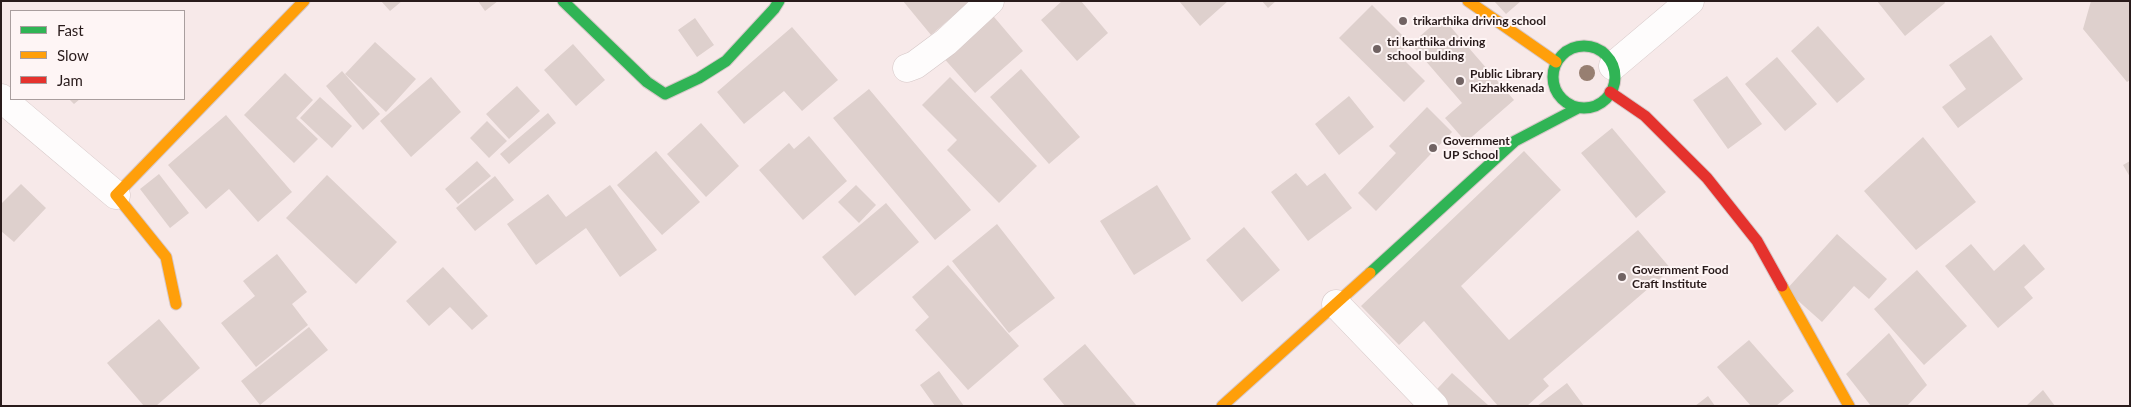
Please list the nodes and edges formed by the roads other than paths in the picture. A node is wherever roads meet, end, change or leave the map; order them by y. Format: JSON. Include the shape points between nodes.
{"nodes":[{"id":1,"x":304,"y":1,"type":"edge"},
{"id":2,"x":563,"y":1,"type":"edge"},
{"id":3,"x":779,"y":1,"type":"edge"},
{"id":4,"x":990,"y":1,"type":"edge"},
{"id":5,"x":1468,"y":1,"type":"edge"},
{"id":6,"x":1690,"y":1,"type":"edge"},
{"id":7,"x":1556,"y":62,"type":"junction"},
{"id":8,"x":907,"y":68,"type":"dead end"},
{"id":9,"x":1612,"y":79,"type":"junction"},
{"id":10,"x":1,"y":98,"type":"edge"},
{"id":11,"x":1578,"y":108,"type":"junction"},
{"id":12,"x":116,"y":195,"type":"junction"},
{"id":13,"x":176,"y":304,"type":"dead end"},
{"id":14,"x":1336,"y":304,"type":"junction"},
{"id":15,"x":1222,"y":406,"type":"edge"},
{"id":16,"x":1434,"y":406,"type":"edge"},
{"id":17,"x":1849,"y":406,"type":"edge"}],
"edges":[{"from":1,"to":12,"type":"street"},
{"from":2,"to":3,"type":"street","via":[[647,82],[665,94],[726,61]]},
{"from":4,"to":8,"type":"street","via":[[946,42]]},
{"from":5,"to":7,"type":"street"},
{"from":6,"to":9,"type":"street"},
{"from":7,"to":9,"type":"street","via":[[1571,48],[1591,47],[1608,58]]},
{"from":7,"to":11,"type":"street","via":[[1553,82],[1556,91],[1569,105]]},
{"from":9,"to":11,"type":"street","via":[[1597,105]]},
{"from":9,"to":17,"type":"street","via":[[1707,178],[1757,242]]},
{"from":10,"to":12,"type":"street"},
{"from":11,"to":14,"type":"street","via":[[1515,140]]},
{"from":12,"to":13,"type":"street","via":[[166,257]]},
{"from":14,"to":15,"type":"street"},
{"from":14,"to":16,"type":"street"}]}
